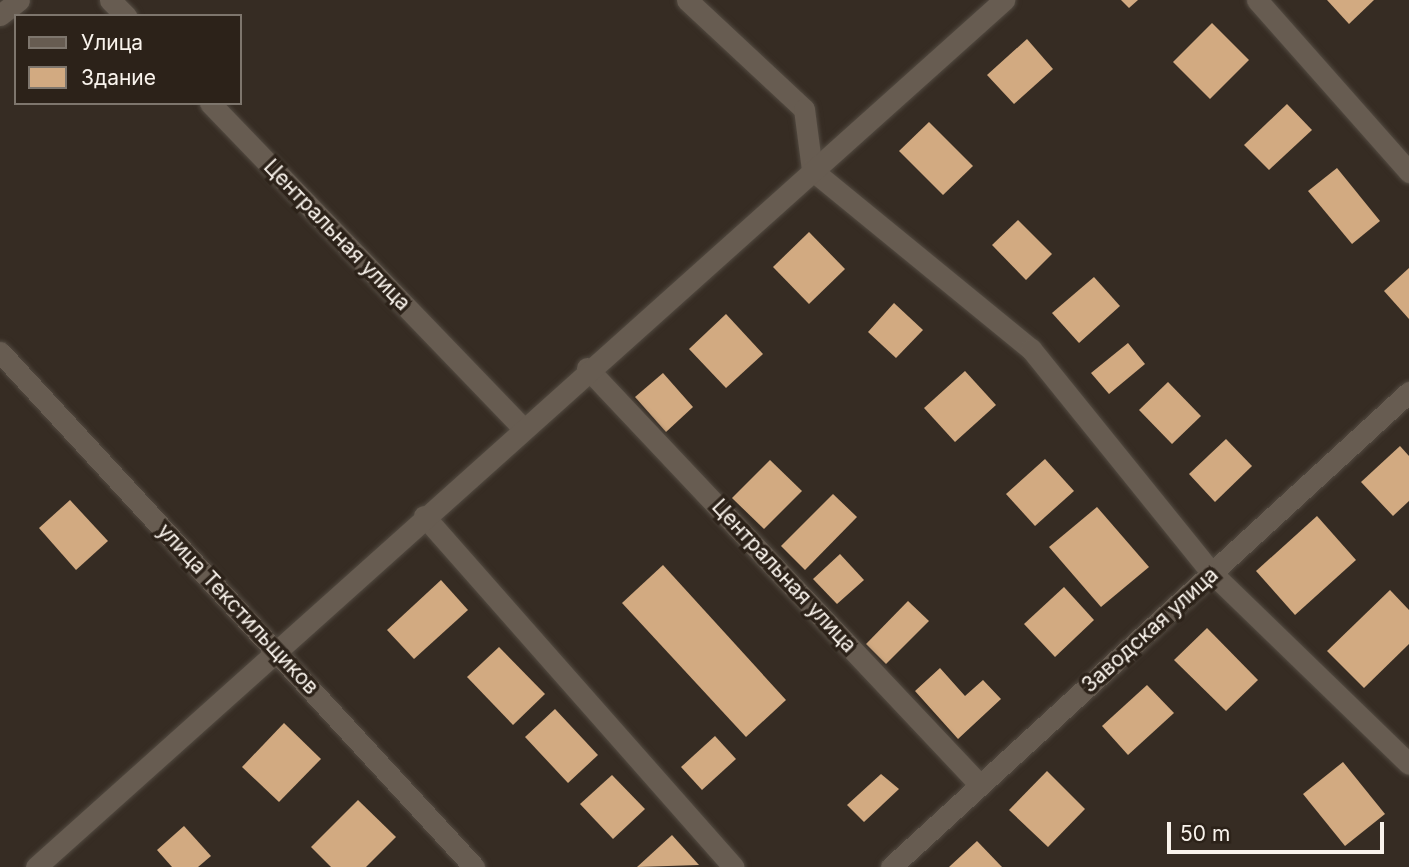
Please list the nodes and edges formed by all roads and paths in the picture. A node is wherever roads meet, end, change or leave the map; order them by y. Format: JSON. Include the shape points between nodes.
{"nodes":[{"id":1,"x":19,"y":0,"type":"edge"},
{"id":2,"x":110,"y":0,"type":"edge"},
{"id":3,"x":687,"y":0,"type":"edge"},
{"id":4,"x":1004,"y":0,"type":"edge"},
{"id":5,"x":1257,"y":0,"type":"edge"},
{"id":6,"x":124,"y":14,"type":"edge"},
{"id":7,"x":0,"y":15,"type":"edge"},
{"id":8,"x":212,"y":105,"type":"edge"},
{"id":9,"x":812,"y":170,"type":"junction"},
{"id":10,"x":1409,"y":173,"type":"edge"},
{"id":11,"x":0,"y":352,"type":"edge"},
{"id":12,"x":587,"y":368,"type":"junction"},
{"id":13,"x":1409,"y":392,"type":"edge"},
{"id":14,"x":523,"y":428,"type":"junction"},
{"id":15,"x":424,"y":516,"type":"junction"},
{"id":16,"x":1212,"y":573,"type":"junction"},
{"id":17,"x":276,"y":650,"type":"junction"},
{"id":18,"x":1409,"y":764,"type":"edge"},
{"id":19,"x":980,"y":785,"type":"junction"},
{"id":20,"x":36,"y":867,"type":"edge"},
{"id":21,"x":474,"y":867,"type":"edge"},
{"id":22,"x":733,"y":867,"type":"edge"},
{"id":23,"x":891,"y":867,"type":"edge"}],
"edges":[{"from":1,"to":7,"type":"street"},
{"from":2,"to":6,"type":"street"},
{"from":3,"to":9,"type":"street","via":[[804,109]]},
{"from":4,"to":9,"type":"street"},
{"from":5,"to":10,"type":"street"},
{"from":8,"to":14,"type":"street","name":"Центральная улица"},
{"from":9,"to":12,"type":"street"},
{"from":9,"to":16,"type":"street","via":[[1031,349]]},
{"from":11,"to":17,"type":"street","name":"улица Текстильщиков"},
{"from":12,"to":14,"type":"street"},
{"from":12,"to":19,"type":"street","name":"Центральная улица"},
{"from":13,"to":16,"type":"street","name":"Заводская улица"},
{"from":14,"to":15,"type":"street"},
{"from":15,"to":17,"type":"street"},
{"from":15,"to":22,"type":"street"},
{"from":16,"to":18,"type":"street"},
{"from":16,"to":19,"type":"street","name":"Заводская улица"},
{"from":17,"to":20,"type":"street"},
{"from":17,"to":21,"type":"street","name":"улица Текстильщиков"},
{"from":19,"to":23,"type":"street","name":"Заводская улица"}]}
